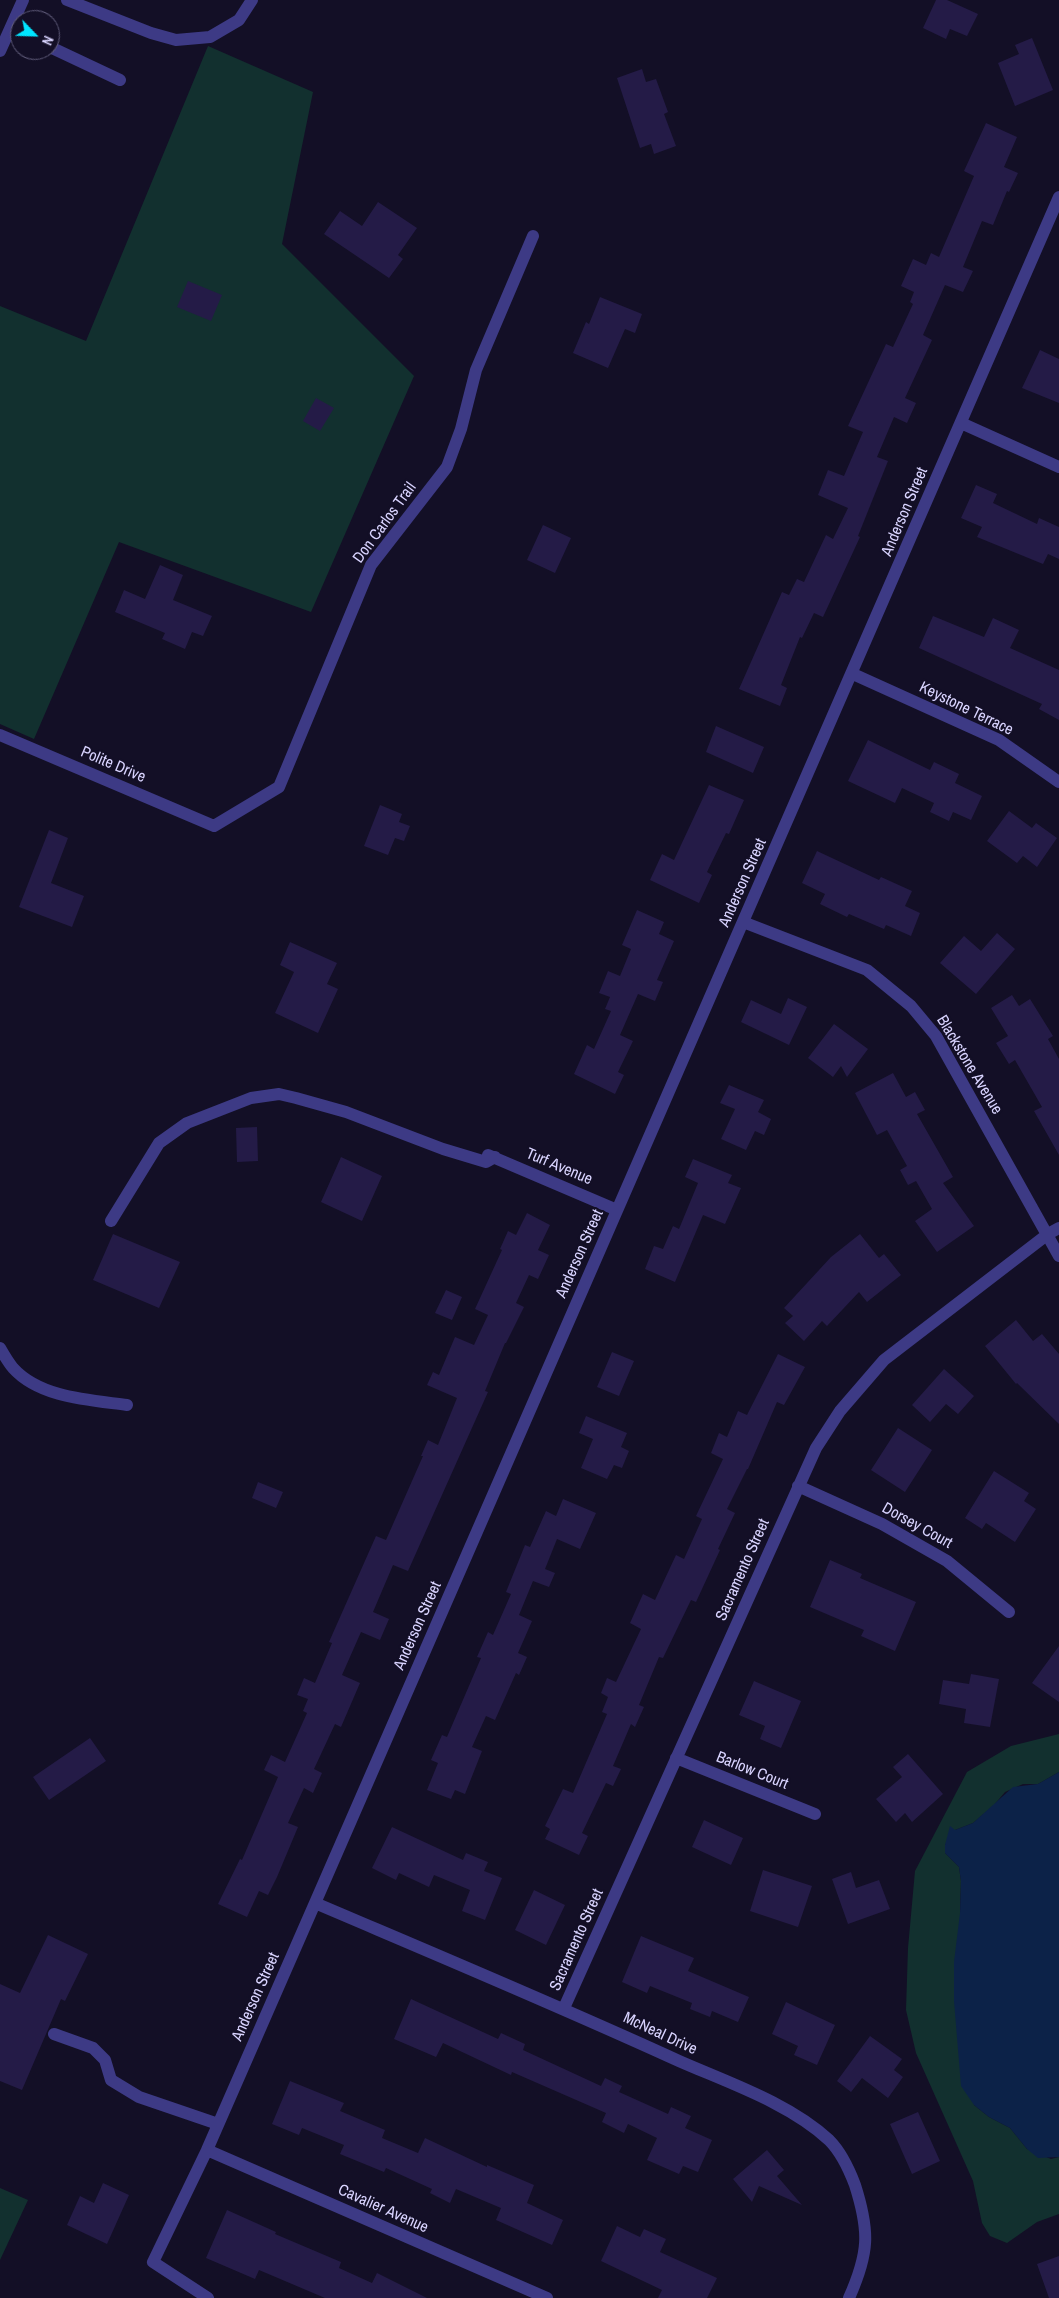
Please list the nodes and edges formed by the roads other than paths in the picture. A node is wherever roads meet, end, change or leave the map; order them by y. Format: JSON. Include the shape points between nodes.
{"nodes":[{"id":1,"x":67,"y":0,"type":"edge"},
{"id":2,"x":252,"y":0,"type":"edge"},
{"id":3,"x":10,"y":37,"type":"edge"},
{"id":4,"x":0,"y":52,"type":"edge"},
{"id":5,"x":60,"y":52,"type":"edge"},
{"id":6,"x":120,"y":80,"type":"dead end"},
{"id":7,"x":1059,"y":198,"type":"edge"},
{"id":8,"x":533,"y":236,"type":"dead end"},
{"id":9,"x":961,"y":423,"type":"junction"},
{"id":10,"x":1059,"y":467,"type":"edge"},
{"id":11,"x":853,"y":674,"type":"junction"},
{"id":12,"x":0,"y":735,"type":"edge"},
{"id":13,"x":1059,"y":782,"type":"edge"},
{"id":14,"x":214,"y":826,"type":"joint"},
{"id":15,"x":743,"y":922,"type":"junction"},
{"id":16,"x":617,"y":1210,"type":"junction"},
{"id":17,"x":111,"y":1221,"type":"dead end"},
{"id":18,"x":1053,"y":1231,"type":"edge"},
{"id":19,"x":1059,"y":1256,"type":"edge"},
{"id":20,"x":0,"y":1348,"type":"edge"},
{"id":21,"x":127,"y":1405,"type":"dead end"},
{"id":22,"x":798,"y":1486,"type":"junction"},
{"id":23,"x":1009,"y":1612,"type":"dead end"},
{"id":24,"x":676,"y":1758,"type":"junction"},
{"id":25,"x":815,"y":1814,"type":"dead end"},
{"id":26,"x":315,"y":1903,"type":"junction"},
{"id":27,"x":564,"y":2008,"type":"junction"},
{"id":28,"x":54,"y":2034,"type":"dead end"},
{"id":29,"x":218,"y":2124,"type":"junction"},
{"id":30,"x":207,"y":2150,"type":"junction"},
{"id":31,"x":208,"y":2298,"type":"edge"},
{"id":32,"x":547,"y":2298,"type":"edge"},
{"id":33,"x":849,"y":2298,"type":"edge"}],
"edges":[{"from":1,"to":2,"type":"street","via":[[176,40],[210,37],[239,20]]},
{"from":3,"to":4,"type":"street"},
{"from":5,"to":6,"type":"street"},
{"from":7,"to":9,"type":"street","name":"Anderson Street"},
{"from":8,"to":14,"type":"street","name":"Don Carlos Trail","via":[[476,370],[462,428],[447,467],[372,565],[280,787]]},
{"from":9,"to":10,"type":"street"},
{"from":9,"to":11,"type":"street","name":"Anderson Street"},
{"from":11,"to":13,"type":"street","name":"Keystone Terrace","via":[[999,740]]},
{"from":11,"to":15,"type":"street","name":"Anderson Street"},
{"from":12,"to":14,"type":"street","name":"Polite Drive"},
{"from":15,"to":16,"type":"street","name":"Anderson Street"},
{"from":15,"to":18,"type":"street","name":"Blackstone Avenue","via":[[866,970],[911,1006],[936,1036]]},
{"from":16,"to":17,"type":"street","name":"Turf Avenue","via":[[492,1156],[486,1162],[346,1112],[279,1094],[250,1098],[187,1122],[159,1143]]},
{"from":16,"to":26,"type":"street","name":"Anderson Street"},
{"from":18,"to":19,"type":"street","name":"Blackstone Avenue"},
{"from":18,"to":22,"type":"street","name":"Sacramento Street","via":[[884,1360],[840,1411],[816,1448]]},
{"from":20,"to":21,"type":"street","via":[[22,1376],[44,1389]]},
{"from":22,"to":23,"type":"street","name":"Dorsey Court","via":[[882,1524],[947,1561]]},
{"from":22,"to":24,"type":"street","name":"Sacramento Street"},
{"from":24,"to":25,"type":"street","name":"Barlow Court"},
{"from":24,"to":27,"type":"street","name":"Sacramento Street"},
{"from":26,"to":27,"type":"street","name":"McNeal Drive"},
{"from":26,"to":29,"type":"street","name":"Anderson Street"},
{"from":27,"to":33,"type":"street","name":"McNeal Drive","via":[[795,2114],[830,2141],[848,2166],[865,2215],[861,2272]]},
{"from":28,"to":29,"type":"street","via":[[93,2048],[105,2060],[111,2080],[139,2097]]},
{"from":29,"to":30,"type":"street","name":"Anderson Street"},
{"from":30,"to":31,"type":"street","name":"Anderson Street","via":[[153,2262]]},
{"from":30,"to":32,"type":"street","name":"Cavalier Avenue"}]}
